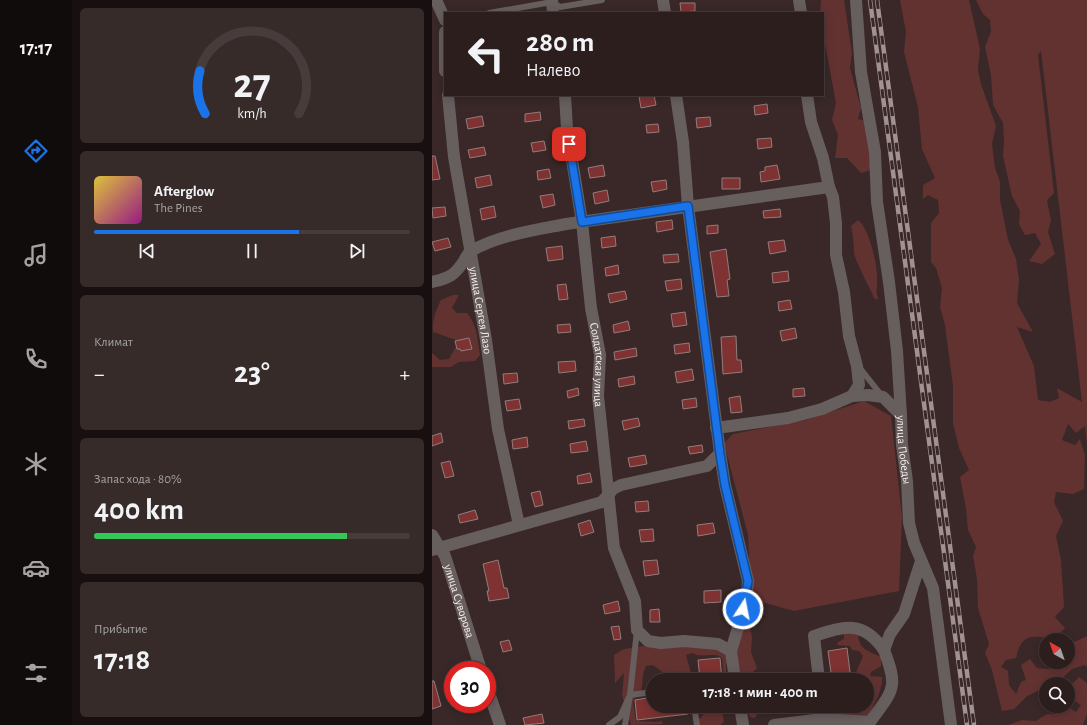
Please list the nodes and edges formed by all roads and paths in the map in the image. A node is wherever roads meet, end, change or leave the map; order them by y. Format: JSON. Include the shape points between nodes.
{"nodes":[{"id":1,"x":436,"y":0,"type":"edge"},
{"id":2,"x":602,"y":0,"type":"edge"},
{"id":3,"x":663,"y":0,"type":"edge"},
{"id":4,"x":799,"y":0,"type":"edge"},
{"id":5,"x":856,"y":0,"type":"edge"},
{"id":6,"x":552,"y":5,"type":"edge"},
{"id":7,"x":497,"y":12,"type":"edge"},
{"id":8,"x":665,"y":12,"type":"edge"},
{"id":9,"x":801,"y":12,"type":"edge"},
{"id":10,"x":444,"y":18,"type":"edge"},
{"id":11,"x":448,"y":96,"type":"edge"},
{"id":12,"x":565,"y":96,"type":"edge"},
{"id":13,"x":676,"y":96,"type":"edge"},
{"id":14,"x":807,"y":96,"type":"edge"},
{"id":15,"x":829,"y":187,"type":"junction"},
{"id":16,"x":688,"y":206,"type":"junction"},
{"id":17,"x":582,"y":222,"type":"junction"},
{"id":18,"x":469,"y":252,"type":"junction"},
{"id":19,"x":432,"y":282,"type":"edge"},
{"id":20,"x":857,"y":366,"type":"junction"},
{"id":21,"x":852,"y":396,"type":"junction"},
{"id":22,"x":883,"y":397,"type":"junction"},
{"id":23,"x":901,"y":415,"type":"junction"},
{"id":24,"x":716,"y":428,"type":"junction"},
{"id":25,"x":720,"y":454,"type":"junction"},
{"id":26,"x":608,"y":496,"type":"junction"},
{"id":27,"x":519,"y":525,"type":"junction"},
{"id":28,"x":432,"y":535,"type":"edge"},
{"id":29,"x":436,"y":549,"type":"edge"},
{"id":30,"x":921,"y":561,"type":"junction"},
{"id":31,"x":637,"y":630,"type":"junction"},
{"id":32,"x":884,"y":650,"type":"junction"},
{"id":33,"x":731,"y":651,"type":"junction"},
{"id":34,"x":478,"y":661,"type":"edge"},
{"id":35,"x":735,"y":673,"type":"edge"},
{"id":36,"x":818,"y":673,"type":"edge"},
{"id":37,"x":646,"y":693,"type":"edge"},
{"id":38,"x":630,"y":695,"type":"junction"},
{"id":39,"x":496,"y":713,"type":"edge"},
{"id":40,"x":695,"y":713,"type":"edge"},
{"id":41,"x":741,"y":713,"type":"edge"},
{"id":42,"x":823,"y":722,"type":"edge"},
{"id":43,"x":871,"y":724,"type":"edge"},
{"id":44,"x":500,"y":725,"type":"edge"},
{"id":45,"x":609,"y":725,"type":"edge"},
{"id":46,"x":625,"y":725,"type":"edge"},
{"id":47,"x":697,"y":725,"type":"edge"},
{"id":48,"x":743,"y":725,"type":"edge"},
{"id":49,"x":774,"y":725,"type":"edge"},
{"id":50,"x":951,"y":725,"type":"edge"}],
"edges":[{"from":1,"to":10,"type":"street"},
{"from":2,"to":6,"type":"lane","via":[[560,7]]},
{"from":3,"to":8,"type":"street"},
{"from":4,"to":9,"type":"street"},
{"from":5,"to":23,"type":"street","via":[[861,72],[875,152],[877,202],[889,282]]},
{"from":6,"to":7,"type":"lane"},
{"from":11,"to":18,"type":"street","name":"улица Сергея Лазо","via":[[454,157]]},
{"from":12,"to":17,"type":"street","name":"Солдатская улица","via":[[567,129]]},
{"from":13,"to":16,"type":"street"},
{"from":14,"to":15,"type":"street","via":[[811,122]]},
{"from":15,"to":16,"type":"street"},
{"from":15,"to":20,"type":"street","via":[[833,197],[836,223],[836,255],[844,292],[849,336]]},
{"from":16,"to":17,"type":"street"},
{"from":16,"to":24,"type":"street"},
{"from":17,"to":18,"type":"street","via":[[524,233]]},
{"from":17,"to":26,"type":"street","name":"Солдатская улица","via":[[591,308],[600,355],[598,396]]},
{"from":18,"to":19,"type":"street","via":[[455,273],[447,279]]},
{"from":18,"to":27,"type":"street","name":"улица Сергея Лазо","via":[[486,340],[498,429]]},
{"from":20,"to":21,"type":"street","via":[[859,385]]},
{"from":20,"to":22,"type":"lane"},
{"from":21,"to":22,"type":"street"},
{"from":21,"to":24,"type":"street","via":[[822,409],[788,418]]},
{"from":22,"to":23,"type":"street","name":"улица Победы"},
{"from":23,"to":30,"type":"street","name":"улица Победы","via":[[909,523]]},
{"from":24,"to":25,"type":"street"},
{"from":25,"to":26,"type":"street","via":[[707,466],[621,486],[613,489]]},
{"from":25,"to":33,"type":"street","via":[[748,581],[746,601]]},
{"from":26,"to":27,"type":"street","via":[[602,502]]},
{"from":26,"to":31,"type":"street","name":"Солдатская улица","via":[[614,548],[635,601]]},
{"from":27,"to":29,"type":"street"},
{"from":28,"to":29,"type":"street","name":"улица Суворова"},
{"from":29,"to":34,"type":"street","name":"улица Суворова","via":[[458,594]]},
{"from":30,"to":32,"type":"street","via":[[904,614],[890,634]]},
{"from":30,"to":50,"type":"street","name":"улица Победы","via":[[933,588]]},
{"from":31,"to":33,"type":"street","via":[[648,640],[661,643],[684,641],[718,644]]},
{"from":31,"to":38,"type":"lane"},
{"from":32,"to":36,"type":"street","via":[[877,639],[867,631],[856,628],[831,630],[814,636]]},
{"from":32,"to":43,"type":"street","via":[[893,686]]},
{"from":33,"to":35,"type":"street"},
{"from":37,"to":38,"type":"lane"},
{"from":38,"to":45,"type":"lane","via":[[620,717]]},
{"from":38,"to":46,"type":"lane"},
{"from":39,"to":44,"type":"street"},
{"from":40,"to":47,"type":"lane"},
{"from":41,"to":48,"type":"street"},
{"from":42,"to":43,"type":"street"},
{"from":42,"to":49,"type":"street"}]}
